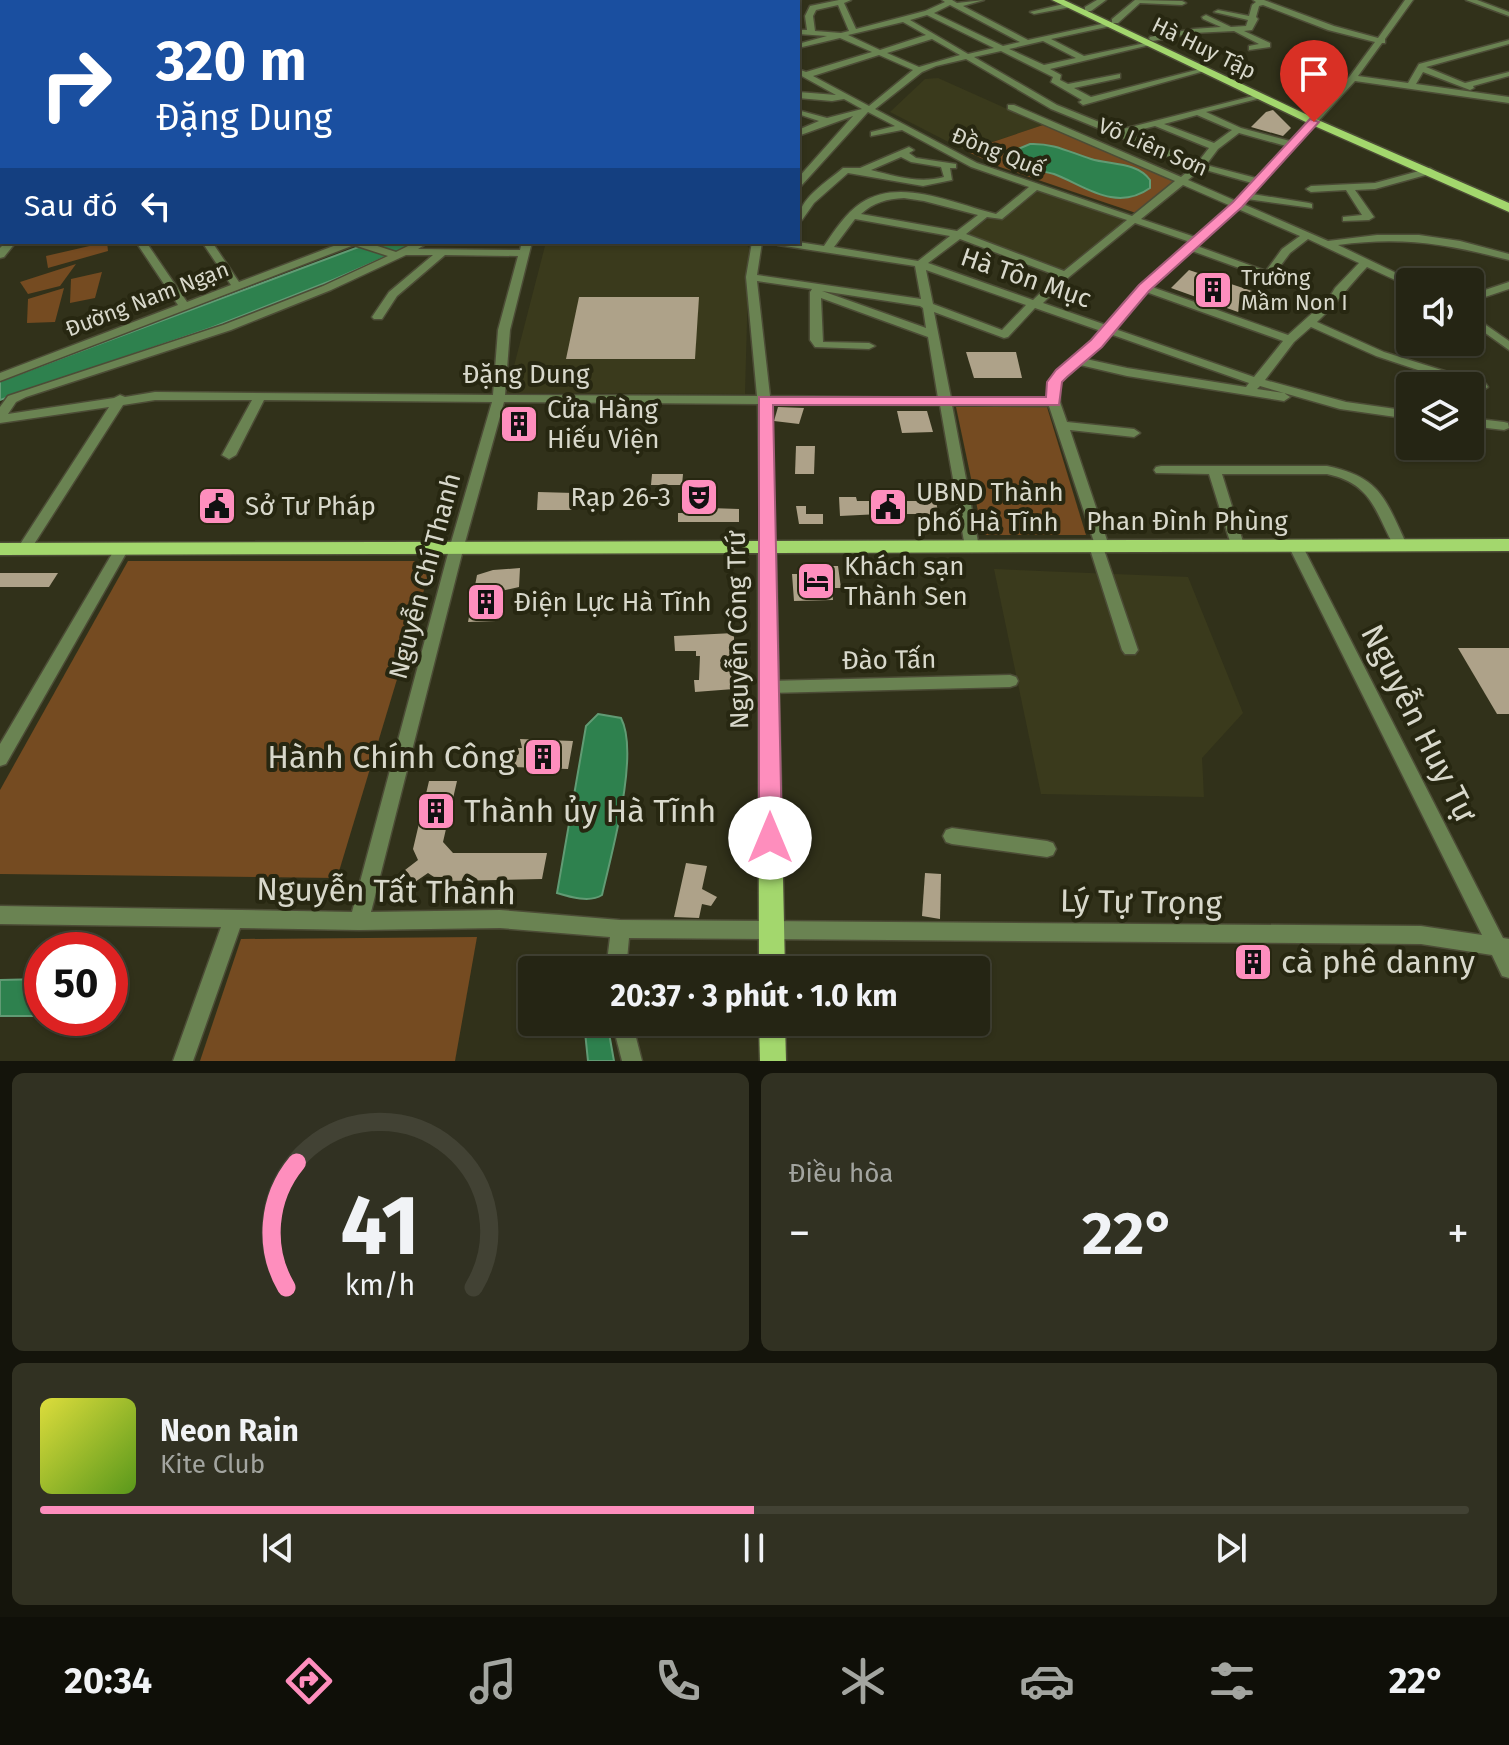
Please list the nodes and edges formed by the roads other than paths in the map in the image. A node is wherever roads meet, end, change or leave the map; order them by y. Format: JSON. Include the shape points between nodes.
{"nodes":[{"id":1,"x":980,"y":0,"type":"edge"},
{"id":2,"x":1102,"y":0,"type":"edge"},
{"id":3,"x":1393,"y":0,"type":"edge"},
{"id":4,"x":1470,"y":0,"type":"edge"},
{"id":5,"x":1507,"y":0,"type":"edge"},
{"id":6,"x":844,"y":1,"type":"edge"},
{"id":7,"x":1138,"y":1,"type":"edge"},
{"id":8,"x":1258,"y":1,"type":"edge"},
{"id":9,"x":1408,"y":1,"type":"edge"},
{"id":10,"x":951,"y":2,"type":"edge"},
{"id":11,"x":1065,"y":2,"type":"edge"},
{"id":12,"x":1182,"y":3,"type":"dead end"},
{"id":13,"x":1484,"y":5,"type":"junction"},
{"id":14,"x":1088,"y":9,"type":"junction"},
{"id":15,"x":1034,"y":12,"type":"dead end"},
{"id":16,"x":1218,"y":12,"type":"dead end"},
{"id":17,"x":928,"y":13,"type":"junction"},
{"id":18,"x":1509,"y":14,"type":"edge"},
{"id":19,"x":904,"y":19,"type":"junction"},
{"id":20,"x":1254,"y":19,"type":"junction"},
{"id":21,"x":1112,"y":23,"type":"junction"},
{"id":22,"x":1207,"y":24,"type":"junction"},
{"id":23,"x":1234,"y":30,"type":"junction"},
{"id":24,"x":811,"y":31,"type":"junction"},
{"id":25,"x":800,"y":32,"type":"edge"},
{"id":26,"x":853,"y":32,"type":"junction"},
{"id":27,"x":841,"y":35,"type":"junction"},
{"id":28,"x":932,"y":36,"type":"junction"},
{"id":29,"x":1043,"y":38,"type":"junction"},
{"id":30,"x":1382,"y":41,"type":"junction"},
{"id":31,"x":1026,"y":42,"type":"junction"},
{"id":32,"x":1151,"y":42,"type":"junction"},
{"id":33,"x":1509,"y":42,"type":"edge"},
{"id":34,"x":800,"y":45,"type":"edge"},
{"id":35,"x":1003,"y":47,"type":"junction"},
{"id":36,"x":1252,"y":48,"type":"dead end"},
{"id":37,"x":875,"y":51,"type":"junction"},
{"id":38,"x":964,"y":56,"type":"junction"},
{"id":39,"x":1083,"y":59,"type":"junction"},
{"id":40,"x":1043,"y":68,"type":"junction"},
{"id":41,"x":1421,"y":68,"type":"junction"},
{"id":42,"x":1102,"y":69,"type":"dead end"},
{"id":43,"x":919,"y":70,"type":"junction"},
{"id":44,"x":1204,"y":70,"type":"junction"},
{"id":45,"x":802,"y":73,"type":"edge"},
{"id":46,"x":1509,"y":74,"type":"edge"},
{"id":47,"x":1117,"y":76,"type":"junction"},
{"id":48,"x":1353,"y":78,"type":"junction"},
{"id":49,"x":1138,"y":86,"type":"junction"},
{"id":50,"x":1411,"y":86,"type":"junction"},
{"id":51,"x":1464,"y":86,"type":"junction"},
{"id":52,"x":1067,"y":87,"type":"junction"},
{"id":53,"x":800,"y":95,"type":"edge"},
{"id":54,"x":845,"y":96,"type":"junction"},
{"id":55,"x":1258,"y":96,"type":"junction"},
{"id":56,"x":1492,"y":98,"type":"junction"},
{"id":57,"x":1089,"y":100,"type":"junction"},
{"id":58,"x":1509,"y":100,"type":"edge"},
{"id":59,"x":1011,"y":107,"type":"dead end"},
{"id":60,"x":1062,"y":110,"type":"junction"},
{"id":61,"x":866,"y":111,"type":"junction"},
{"id":62,"x":1198,"y":112,"type":"junction"},
{"id":63,"x":804,"y":113,"type":"dead end"},
{"id":64,"x":1037,"y":118,"type":"junction"},
{"id":65,"x":1316,"y":119,"type":"junction"},
{"id":66,"x":827,"y":121,"type":"junction"},
{"id":67,"x":1155,"y":123,"type":"junction"},
{"id":68,"x":904,"y":127,"type":"junction"},
{"id":69,"x":1238,"y":130,"type":"junction"},
{"id":70,"x":800,"y":132,"type":"edge"},
{"id":71,"x":1120,"y":133,"type":"junction"},
{"id":72,"x":874,"y":134,"type":"dead end"},
{"id":73,"x":1091,"y":142,"type":"junction"},
{"id":74,"x":928,"y":143,"type":"junction"},
{"id":75,"x":836,"y":144,"type":"junction"},
{"id":76,"x":1290,"y":144,"type":"junction"},
{"id":77,"x":1215,"y":147,"type":"junction"},
{"id":78,"x":849,"y":153,"type":"dead end"},
{"id":79,"x":901,"y":153,"type":"junction"},
{"id":80,"x":974,"y":165,"type":"junction"},
{"id":81,"x":945,"y":166,"type":"junction"},
{"id":82,"x":1200,"y":166,"type":"junction"},
{"id":83,"x":862,"y":171,"type":"junction"},
{"id":84,"x":1430,"y":171,"type":"junction"},
{"id":85,"x":1178,"y":180,"type":"junction"},
{"id":86,"x":1257,"y":181,"type":"junction"},
{"id":87,"x":800,"y":182,"type":"edge"},
{"id":88,"x":1035,"y":187,"type":"junction"},
{"id":89,"x":1349,"y":188,"type":"junction"},
{"id":90,"x":1311,"y":189,"type":"dead end"},
{"id":91,"x":1240,"y":200,"type":"junction"},
{"id":92,"x":1509,"y":200,"type":"edge"},
{"id":93,"x":1309,"y":206,"type":"dead end"},
{"id":94,"x":1509,"y":208,"type":"edge"},
{"id":95,"x":800,"y":214,"type":"edge"},
{"id":96,"x":852,"y":215,"type":"junction"},
{"id":97,"x":984,"y":215,"type":"junction"},
{"id":98,"x":1132,"y":219,"type":"junction"},
{"id":99,"x":1347,"y":219,"type":"dead end"},
{"id":100,"x":957,"y":234,"type":"junction"},
{"id":101,"x":1307,"y":235,"type":"junction"},
{"id":102,"x":142,"y":244,"type":"edge"},
{"id":103,"x":208,"y":244,"type":"edge"},
{"id":104,"x":350,"y":244,"type":"edge"},
{"id":105,"x":362,"y":244,"type":"edge"},
{"id":106,"x":420,"y":244,"type":"edge"},
{"id":107,"x":757,"y":244,"type":"edge"},
{"id":108,"x":797,"y":244,"type":"edge"},
{"id":109,"x":1194,"y":244,"type":"junction"},
{"id":110,"x":1327,"y":244,"type":"junction"},
{"id":111,"x":525,"y":248,"type":"edge"},
{"id":112,"x":828,"y":248,"type":"junction"},
{"id":113,"x":399,"y":254,"type":"junction"},
{"id":114,"x":441,"y":254,"type":"junction"},
{"id":115,"x":1509,"y":257,"type":"edge"},
{"id":116,"x":1366,"y":262,"type":"junction"},
{"id":117,"x":920,"y":264,"type":"junction"},
{"id":118,"x":1065,"y":275,"type":"junction"},
{"id":119,"x":1396,"y":276,"type":"edge"},
{"id":120,"x":751,"y":277,"type":"junction"},
{"id":121,"x":788,"y":282,"type":"junction"},
{"id":122,"x":1509,"y":285,"type":"edge"},
{"id":123,"x":237,"y":286,"type":"junction"},
{"id":124,"x":1144,"y":288,"type":"junction"},
{"id":125,"x":816,"y":293,"type":"junction"},
{"id":126,"x":1484,"y":294,"type":"edge"},
{"id":127,"x":1035,"y":303,"type":"junction"},
{"id":128,"x":925,"y":304,"type":"junction"},
{"id":129,"x":184,"y":306,"type":"junction"},
{"id":130,"x":378,"y":317,"type":"dead end"},
{"id":131,"x":1310,"y":323,"type":"junction"},
{"id":132,"x":1484,"y":328,"type":"edge"},
{"id":133,"x":1107,"y":329,"type":"junction"},
{"id":134,"x":931,"y":334,"type":"junction"},
{"id":135,"x":1290,"y":340,"type":"junction"},
{"id":136,"x":869,"y":346,"type":"dead end"},
{"id":137,"x":1509,"y":347,"type":"edge"},
{"id":138,"x":1076,"y":360,"type":"junction"},
{"id":139,"x":1436,"y":372,"type":"edge"},
{"id":140,"x":0,"y":377,"type":"edge"},
{"id":141,"x":1252,"y":386,"type":"junction"},
{"id":142,"x":260,"y":396,"type":"junction"},
{"id":143,"x":499,"y":398,"type":"junction"},
{"id":144,"x":120,"y":399,"type":"junction"},
{"id":145,"x":764,"y":400,"type":"junction"},
{"id":146,"x":944,"y":402,"type":"junction"},
{"id":147,"x":1054,"y":402,"type":"junction"},
{"id":148,"x":1396,"y":413,"type":"edge"},
{"id":149,"x":0,"y":418,"type":"edge"},
{"id":150,"x":1484,"y":424,"type":"edge"},
{"id":151,"x":1062,"y":425,"type":"junction"},
{"id":152,"x":1504,"y":426,"type":"dead end"},
{"id":153,"x":1134,"y":433,"type":"dead end"},
{"id":154,"x":229,"y":455,"type":"dead end"},
{"id":155,"x":1161,"y":470,"type":"dead end"},
{"id":156,"x":1214,"y":470,"type":"junction"},
{"id":157,"x":1237,"y":545,"type":"junction"},
{"id":158,"x":1400,"y":545,"type":"junction"},
{"id":159,"x":1509,"y":545,"type":"edge"},
{"id":160,"x":457,"y":546,"type":"junction"},
{"id":161,"x":767,"y":546,"type":"junction"},
{"id":162,"x":1099,"y":546,"type":"junction"},
{"id":163,"x":972,"y":547,"type":"junction"},
{"id":164,"x":1296,"y":547,"type":"junction"},
{"id":165,"x":0,"y":549,"type":"edge"},
{"id":166,"x":24,"y":549,"type":"junction"},
{"id":167,"x":121,"y":550,"type":"junction"},
{"id":168,"x":1130,"y":650,"type":"dead end"},
{"id":169,"x":1010,"y":681,"type":"dead end"},
{"id":170,"x":769,"y":687,"type":"junction"},
{"id":171,"x":0,"y":759,"type":"edge"},
{"id":172,"x":952,"y":836,"type":"dead end"},
{"id":173,"x":1047,"y":849,"type":"dead end"},
{"id":174,"x":0,"y":915,"type":"edge"},
{"id":175,"x":233,"y":920,"type":"junction"},
{"id":176,"x":359,"y":921,"type":"junction"},
{"id":177,"x":771,"y":928,"type":"junction"},
{"id":178,"x":620,"y":929,"type":"junction"},
{"id":179,"x":1503,"y":946,"type":"edge"},
{"id":180,"x":617,"y":956,"type":"edge"},
{"id":181,"x":772,"y":956,"type":"edge"},
{"id":182,"x":1509,"y":969,"type":"edge"},
{"id":183,"x":626,"y":1036,"type":"edge"},
{"id":184,"x":772,"y":1036,"type":"edge"},
{"id":185,"x":183,"y":1061,"type":"edge"},
{"id":186,"x":632,"y":1061,"type":"edge"},
{"id":187,"x":773,"y":1061,"type":"edge"}],
"edges":[{"from":1,"to":10,"type":"street"},
{"from":2,"to":14,"type":"street"},
{"from":3,"to":9,"type":"street"},
{"from":4,"to":13,"type":"street"},
{"from":5,"to":13,"type":"street"},
{"from":6,"to":24,"type":"street","via":[[813,8]]},
{"from":6,"to":26,"type":"street"},
{"from":7,"to":12,"type":"street"},
{"from":7,"to":21,"type":"street"},
{"from":8,"to":20,"type":"street"},
{"from":8,"to":30,"type":"street"},
{"from":9,"to":30,"type":"street"},
{"from":10,"to":17,"type":"street"},
{"from":10,"to":31,"type":"street"},
{"from":11,"to":14,"type":"main road","name":"Hà Huy Tập"},
{"from":11,"to":15,"type":"street"},
{"from":11,"to":21,"type":"main road","name":"Hà Huy Tập"},
{"from":13,"to":18,"type":"street"},
{"from":14,"to":21,"type":"main road","name":"Hà Huy Tập"},
{"from":16,"to":20,"type":"street"},
{"from":17,"to":19,"type":"street"},
{"from":17,"to":35,"type":"street"},
{"from":19,"to":26,"type":"street"},
{"from":19,"to":28,"type":"street"},
{"from":20,"to":23,"type":"street","via":[[1249,28]]},
{"from":21,"to":29,"type":"street"},
{"from":21,"to":32,"type":"main road","name":"Hà Huy Tập"},
{"from":22,"to":23,"type":"street"},
{"from":22,"to":23,"type":"street"},
{"from":22,"to":32,"type":"street"},
{"from":23,"to":36,"type":"street","via":[[1267,45]]},
{"from":24,"to":25,"type":"street"},
{"from":24,"to":27,"type":"street"},
{"from":26,"to":27,"type":"street"},
{"from":27,"to":34,"type":"street"},
{"from":27,"to":37,"type":"street"},
{"from":28,"to":37,"type":"street"},
{"from":28,"to":38,"type":"street"},
{"from":29,"to":31,"type":"street"},
{"from":29,"to":39,"type":"street"},
{"from":30,"to":48,"type":"street"},
{"from":31,"to":35,"type":"street"},
{"from":32,"to":39,"type":"street"},
{"from":32,"to":44,"type":"main road","name":"Hà Huy Tập"},
{"from":32,"to":65,"type":"main road","name":"Hà Huy Tập"},
{"from":33,"to":41,"type":"street"},
{"from":35,"to":38,"type":"street"},
{"from":35,"to":40,"type":"street"},
{"from":37,"to":43,"type":"street"},
{"from":37,"to":45,"type":"street"},
{"from":38,"to":43,"type":"street"},
{"from":38,"to":60,"type":"street"},
{"from":39,"to":40,"type":"street"},
{"from":40,"to":52,"type":"street"},
{"from":41,"to":50,"type":"street"},
{"from":41,"to":51,"type":"street"},
{"from":42,"to":47,"type":"street"},
{"from":43,"to":61,"type":"street"},
{"from":44,"to":49,"type":"street"},
{"from":44,"to":55,"type":"main road","name":"Hà Huy Tập"},
{"from":45,"to":54,"type":"street","name":"Đồng Quế"},
{"from":46,"to":51,"type":"street"},
{"from":47,"to":49,"type":"street"},
{"from":47,"to":52,"type":"street"},
{"from":48,"to":50,"type":"street"},
{"from":48,"to":65,"type":"street"},
{"from":49,"to":57,"type":"street"},
{"from":50,"to":56,"type":"street"},
{"from":51,"to":56,"type":"street"},
{"from":52,"to":57,"type":"street"},
{"from":53,"to":54,"type":"street"},
{"from":54,"to":61,"type":"street","name":"Đồng Quế"},
{"from":55,"to":62,"type":"street"},
{"from":55,"to":65,"type":"main road","name":"Hà Huy Tập"},
{"from":56,"to":58,"type":"street"},
{"from":57,"to":60,"type":"street"},
{"from":59,"to":64,"type":"street","name":"Võ Liên Sơn"},
{"from":60,"to":64,"type":"street"},
{"from":60,"to":71,"type":"street"},
{"from":61,"to":66,"type":"street"},
{"from":61,"to":68,"type":"street","name":"Đồng Quế"},
{"from":61,"to":75,"type":"street"},
{"from":62,"to":67,"type":"street"},
{"from":62,"to":69,"type":"street"},
{"from":63,"to":66,"type":"street"},
{"from":64,"to":73,"type":"street","name":"Võ Liên Sơn"},
{"from":65,"to":76,"type":"street"},
{"from":65,"to":84,"type":"main road","name":"Hà Huy Tập"},
{"from":65,"to":92,"type":"main road","name":"Hà Huy Tập"},
{"from":66,"to":70,"type":"street"},
{"from":67,"to":71,"type":"street"},
{"from":67,"to":77,"type":"street"},
{"from":68,"to":72,"type":"street"},
{"from":68,"to":74,"type":"street","name":"Đồng Quế"},
{"from":69,"to":76,"type":"street"},
{"from":69,"to":77,"type":"street"},
{"from":71,"to":73,"type":"street"},
{"from":71,"to":82,"type":"street"},
{"from":73,"to":85,"type":"street","name":"Võ Liên Sơn"},
{"from":74,"to":79,"type":"street"},
{"from":74,"to":80,"type":"street","name":"Đồng Quế"},
{"from":75,"to":78,"type":"street"},
{"from":75,"to":87,"type":"street"},
{"from":76,"to":86,"type":"street"},
{"from":77,"to":82,"type":"street"},
{"from":79,"to":81,"type":"street"},
{"from":79,"to":83,"type":"street"},
{"from":80,"to":81,"type":"street"},
{"from":80,"to":88,"type":"street","name":"Đồng Quế"},
{"from":81,"to":83,"type":"street","via":[[949,178],[933,183]]},
{"from":82,"to":85,"type":"street"},
{"from":82,"to":86,"type":"street"},
{"from":83,"to":95,"type":"street","via":[[846,170]]},
{"from":84,"to":89,"type":"street"},
{"from":84,"to":94,"type":"main road","name":"Hà Huy Tập"},
{"from":85,"to":91,"type":"street","name":"Võ Liên Sơn"},
{"from":85,"to":98,"type":"street"},
{"from":86,"to":91,"type":"street"},
{"from":88,"to":97,"type":"street","via":[[998,217]]},
{"from":88,"to":98,"type":"street","name":"Đồng Quế"},
{"from":89,"to":90,"type":"street"},
{"from":89,"to":99,"type":"street","via":[[1369,217]]},
{"from":91,"to":93,"type":"street"},
{"from":91,"to":101,"type":"street","name":"Võ Liên Sơn"},
{"from":91,"to":109,"type":"street"},
{"from":96,"to":97,"type":"street","via":[[882,196],[923,196]]},
{"from":96,"to":100,"type":"street"},
{"from":96,"to":112,"type":"street"},
{"from":97,"to":100,"type":"street"},
{"from":98,"to":109,"type":"street","name":"Đồng Quế"},
{"from":98,"to":118,"type":"street"},
{"from":100,"to":117,"type":"street"},
{"from":100,"to":118,"type":"street"},
{"from":101,"to":109,"type":"street","name":"Đồng Quế","via":[[1268,275]]},
{"from":101,"to":110,"type":"street","name":"Võ Liên Sơn"},
{"from":102,"to":129,"type":"street"},
{"from":103,"to":123,"type":"street"},
{"from":104,"to":123,"type":"street","name":"Đường Nam Ngạn"},
{"from":105,"to":113,"type":"street"},
{"from":106,"to":113,"type":"street"},
{"from":107,"to":120,"type":"street","name":"Nguyễn Công Trứ"},
{"from":108,"to":112,"type":"street","name":"Hà Tôn Mục"},
{"from":109,"to":124,"type":"street"},
{"from":110,"to":115,"type":"street","via":[[1415,235]]},
{"from":110,"to":116,"type":"street","name":"Võ Liên Sơn"},
{"from":111,"to":114,"type":"street"},
{"from":111,"to":143,"type":"street","name":"Nguyễn Chí Thanh","via":[[504,330]]},
{"from":112,"to":117,"type":"street","name":"Hà Tôn Mục"},
{"from":113,"to":114,"type":"street"},
{"from":113,"to":149,"type":"street","via":[[217,330],[22,394]]},
{"from":114,"to":130,"type":"street","via":[[393,294]]},
{"from":116,"to":119,"type":"street","name":"Võ Liên Sơn"},
{"from":116,"to":131,"type":"street"},
{"from":117,"to":127,"type":"street","name":"Hà Tôn Mục"},
{"from":117,"to":128,"type":"street"},
{"from":118,"to":127,"type":"street"},
{"from":120,"to":121,"type":"street"},
{"from":120,"to":145,"type":"street","name":"Nguyễn Công Trứ"},
{"from":121,"to":125,"type":"street"},
{"from":121,"to":128,"type":"street"},
{"from":122,"to":126,"type":"street"},
{"from":123,"to":129,"type":"street","name":"Đường Nam Ngạn"},
{"from":124,"to":133,"type":"street"},
{"from":124,"to":135,"type":"street"},
{"from":125,"to":134,"type":"street"},
{"from":125,"to":136,"type":"street","via":[[819,345]]},
{"from":127,"to":128,"type":"street","via":[[1004,335]]},
{"from":127,"to":133,"type":"street","name":"Hà Tôn Mục"},
{"from":128,"to":134,"type":"street"},
{"from":129,"to":140,"type":"street","name":"Đường Nam Ngạn"},
{"from":131,"to":135,"type":"street"},
{"from":131,"to":139,"type":"street"},
{"from":132,"to":137,"type":"street"},
{"from":133,"to":138,"type":"street"},
{"from":133,"to":141,"type":"street","name":"Hà Tôn Mục"},
{"from":134,"to":146,"type":"street"},
{"from":135,"to":141,"type":"street"},
{"from":138,"to":141,"type":"street","via":[[1127,372]]},
{"from":138,"to":147,"type":"street","via":[[1054,382]]},
{"from":141,"to":148,"type":"street"},
{"from":142,"to":143,"type":"street","name":"Đặng Dung"},
{"from":142,"to":144,"type":"street","name":"Đặng Dung"},
{"from":142,"to":154,"type":"street"},
{"from":143,"to":145,"type":"street","name":"Đặng Dung"},
{"from":143,"to":160,"type":"street","name":"Nguyễn Chí Thanh"},
{"from":144,"to":149,"type":"street","name":"Đặng Dung"},
{"from":144,"to":166,"type":"street"},
{"from":145,"to":146,"type":"street","name":"Đặng Dung"},
{"from":145,"to":161,"type":"street","name":"Nguyễn Công Trứ"},
{"from":146,"to":147,"type":"street","name":"Đặng Dung"},
{"from":146,"to":163,"type":"street"},
{"from":147,"to":151,"type":"street"},
{"from":150,"to":152,"type":"street"},
{"from":151,"to":153,"type":"street"},
{"from":151,"to":162,"type":"street"},
{"from":155,"to":156,"type":"street"},
{"from":156,"to":157,"type":"street"},
{"from":156,"to":158,"type":"street","via":[[1327,470],[1354,476],[1371,490]]},
{"from":157,"to":162,"type":"main road","name":"Phan Đình Phùng"},
{"from":157,"to":164,"type":"main road","name":"Phan Đình Phùng"},
{"from":158,"to":159,"type":"main road","name":"Phan Đình Phùng"},
{"from":158,"to":164,"type":"main road","name":"Phan Đình Phùng"},
{"from":160,"to":161,"type":"main road","name":"Phan Đình Phùng"},
{"from":160,"to":167,"type":"main road","name":"Phan Đình Phùng"},
{"from":160,"to":176,"type":"street","name":"Nguyễn Chí Thanh"},
{"from":161,"to":163,"type":"main road","name":"Phan Đình Phùng"},
{"from":161,"to":170,"type":"main road","name":"Nguyễn Công Trứ"},
{"from":162,"to":163,"type":"main road","name":"Phan Đình Phùng"},
{"from":162,"to":168,"type":"street"},
{"from":164,"to":179,"type":"street","name":"Nguyễn Huy Tự"},
{"from":165,"to":166,"type":"main road","name":"Phan Đình Phùng"},
{"from":166,"to":167,"type":"main road","name":"Phan Đình Phùng"},
{"from":167,"to":171,"type":"street"},
{"from":169,"to":170,"type":"street","name":"Đào Tấn"},
{"from":170,"to":177,"type":"main road","name":"Nguyễn Công Trứ"},
{"from":172,"to":173,"type":"street"},
{"from":174,"to":175,"type":"street","name":"Nguyễn Tất Thành"},
{"from":175,"to":176,"type":"street","name":"Nguyễn Tất Thành"},
{"from":175,"to":185,"type":"street"},
{"from":176,"to":178,"type":"street","name":"Nguyễn Tất Thành","via":[[500,919]]},
{"from":177,"to":178,"type":"street","name":"Nguyễn Tất Thành"},
{"from":177,"to":179,"type":"street","name":"Lý Tự Trọng","via":[[1421,935]]},
{"from":177,"to":181,"type":"main road","name":"Nguyễn Công Trứ"},
{"from":178,"to":180,"type":"street"},
{"from":179,"to":182,"type":"street","name":"Nguyễn Huy Tự"},
{"from":183,"to":186,"type":"street"},
{"from":184,"to":187,"type":"main road"}]}
